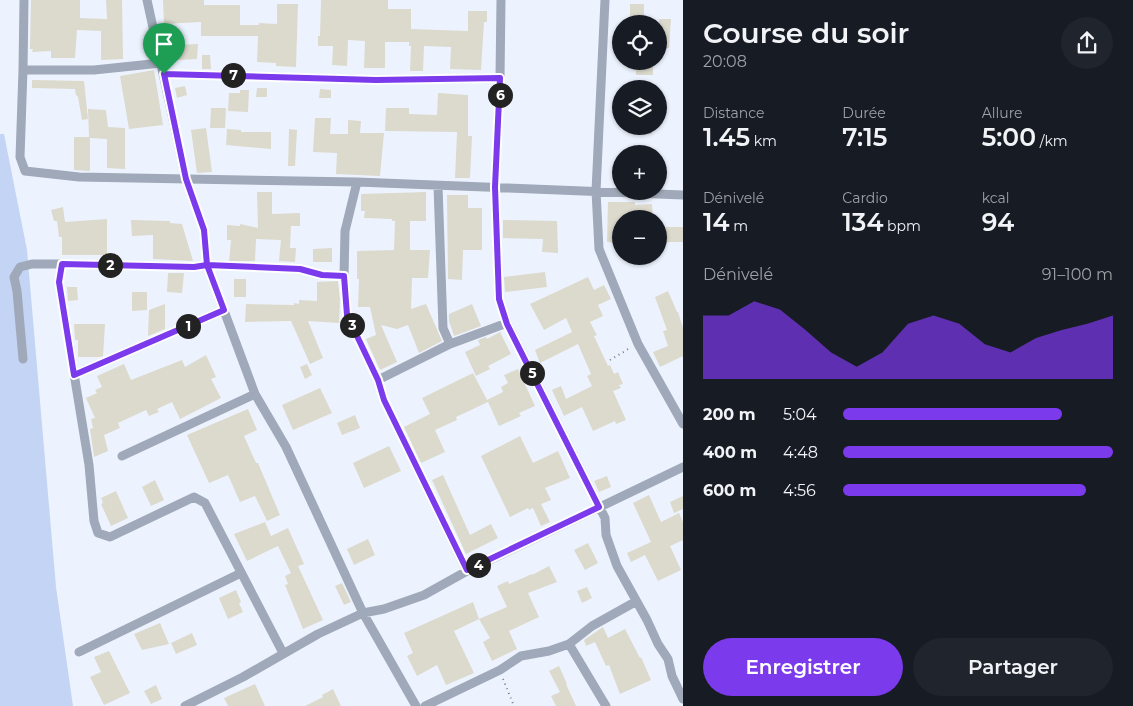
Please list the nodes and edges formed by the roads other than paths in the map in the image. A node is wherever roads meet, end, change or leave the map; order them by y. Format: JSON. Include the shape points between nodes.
{"nodes":[{"id":1,"x":24,"y":0,"type":"edge"},
{"id":2,"x":147,"y":0,"type":"edge"},
{"id":3,"x":501,"y":0,"type":"edge"},
{"id":4,"x":605,"y":0,"type":"edge"},
{"id":5,"x":161,"y":63,"type":"junction"},
{"id":6,"x":24,"y":70,"type":"junction"},
{"id":7,"x":164,"y":74,"type":"junction"},
{"id":8,"x":500,"y":78,"type":"junction"},
{"id":9,"x":186,"y":179,"type":"junction"},
{"id":10,"x":357,"y":182,"type":"junction"},
{"id":11,"x":438,"y":186,"type":"junction"},
{"id":12,"x":495,"y":187,"type":"junction"},
{"id":13,"x":596,"y":191,"type":"junction"},
{"id":14,"x":683,"y":195,"type":"edge"},
{"id":15,"x":62,"y":264,"type":"junction"},
{"id":16,"x":207,"y":265,"type":"junction"},
{"id":17,"x":224,"y":310,"type":"junction"},
{"id":18,"x":507,"y":324,"type":"junction"},
{"id":19,"x":450,"y":344,"type":"junction"},
{"id":20,"x":23,"y":359,"type":"dead end"},
{"id":21,"x":74,"y":375,"type":"junction"},
{"id":22,"x":378,"y":380,"type":"junction"},
{"id":23,"x":254,"y":394,"type":"junction"},
{"id":24,"x":683,"y":424,"type":"edge"},
{"id":25,"x":122,"y":456,"type":"dead end"},
{"id":26,"x":683,"y":467,"type":"edge"},
{"id":27,"x":599,"y":507,"type":"junction"},
{"id":28,"x":467,"y":570,"type":"junction"},
{"id":29,"x":241,"y":573,"type":"junction"},
{"id":30,"x":635,"y":602,"type":"junction"},
{"id":31,"x":363,"y":613,"type":"junction"},
{"id":32,"x":569,"y":644,"type":"junction"},
{"id":33,"x":79,"y":652,"type":"dead end"},
{"id":34,"x":284,"y":653,"type":"junction"},
{"id":35,"x":683,"y":699,"type":"edge"},
{"id":36,"x":185,"y":706,"type":"edge"},
{"id":37,"x":416,"y":706,"type":"edge"},
{"id":38,"x":425,"y":706,"type":"edge"},
{"id":39,"x":606,"y":706,"type":"edge"}],
"edges":[{"from":1,"to":6,"type":"street"},
{"from":2,"to":5,"type":"street"},
{"from":3,"to":8,"type":"street"},
{"from":4,"to":13,"type":"street"},
{"from":5,"to":6,"type":"street","via":[[94,70]]},
{"from":5,"to":7,"type":"street"},
{"from":6,"to":9,"type":"street","via":[[20,157],[25,171],[79,177]]},
{"from":7,"to":8,"type":"street","via":[[376,80]]},
{"from":7,"to":9,"type":"street"},
{"from":8,"to":12,"type":"street"},
{"from":9,"to":10,"type":"street"},
{"from":9,"to":16,"type":"street","via":[[204,230]]},
{"from":10,"to":11,"type":"street"},
{"from":10,"to":22,"type":"street","via":[[345,231],[347,315]]},
{"from":11,"to":12,"type":"street"},
{"from":11,"to":19,"type":"street","via":[[443,328]]},
{"from":12,"to":13,"type":"street"},
{"from":12,"to":18,"type":"street","via":[[499,299]]},
{"from":13,"to":14,"type":"street"},
{"from":13,"to":24,"type":"street","via":[[599,249],[638,344]]},
{"from":15,"to":16,"type":"street"},
{"from":15,"to":20,"type":"street","via":[[20,267],[14,277]]},
{"from":15,"to":21,"type":"street","via":[[59,282]]},
{"from":16,"to":17,"type":"street"},
{"from":17,"to":21,"type":"street"},
{"from":17,"to":23,"type":"street"},
{"from":18,"to":19,"type":"street"},
{"from":18,"to":27,"type":"street"},
{"from":19,"to":22,"type":"street"},
{"from":21,"to":29,"type":"street","via":[[98,532],[110,537],[194,497],[205,503]]},
{"from":22,"to":28,"type":"street","via":[[384,400]]},
{"from":23,"to":25,"type":"street"},
{"from":23,"to":31,"type":"street","via":[[286,447]]},
{"from":26,"to":27,"type":"street"},
{"from":27,"to":28,"type":"street"},
{"from":27,"to":30,"type":"street","via":[[605,518],[609,546]]},
{"from":28,"to":31,"type":"street","via":[[424,595]]},
{"from":29,"to":33,"type":"street"},
{"from":29,"to":34,"type":"street"},
{"from":30,"to":32,"type":"street","via":[[592,626]]},
{"from":30,"to":35,"type":"street","via":[[668,659]]},
{"from":31,"to":34,"type":"street"},
{"from":31,"to":37,"type":"street"},
{"from":32,"to":38,"type":"street","via":[[549,652],[521,656],[500,670]]},
{"from":32,"to":39,"type":"street"},
{"from":34,"to":36,"type":"street"}]}
